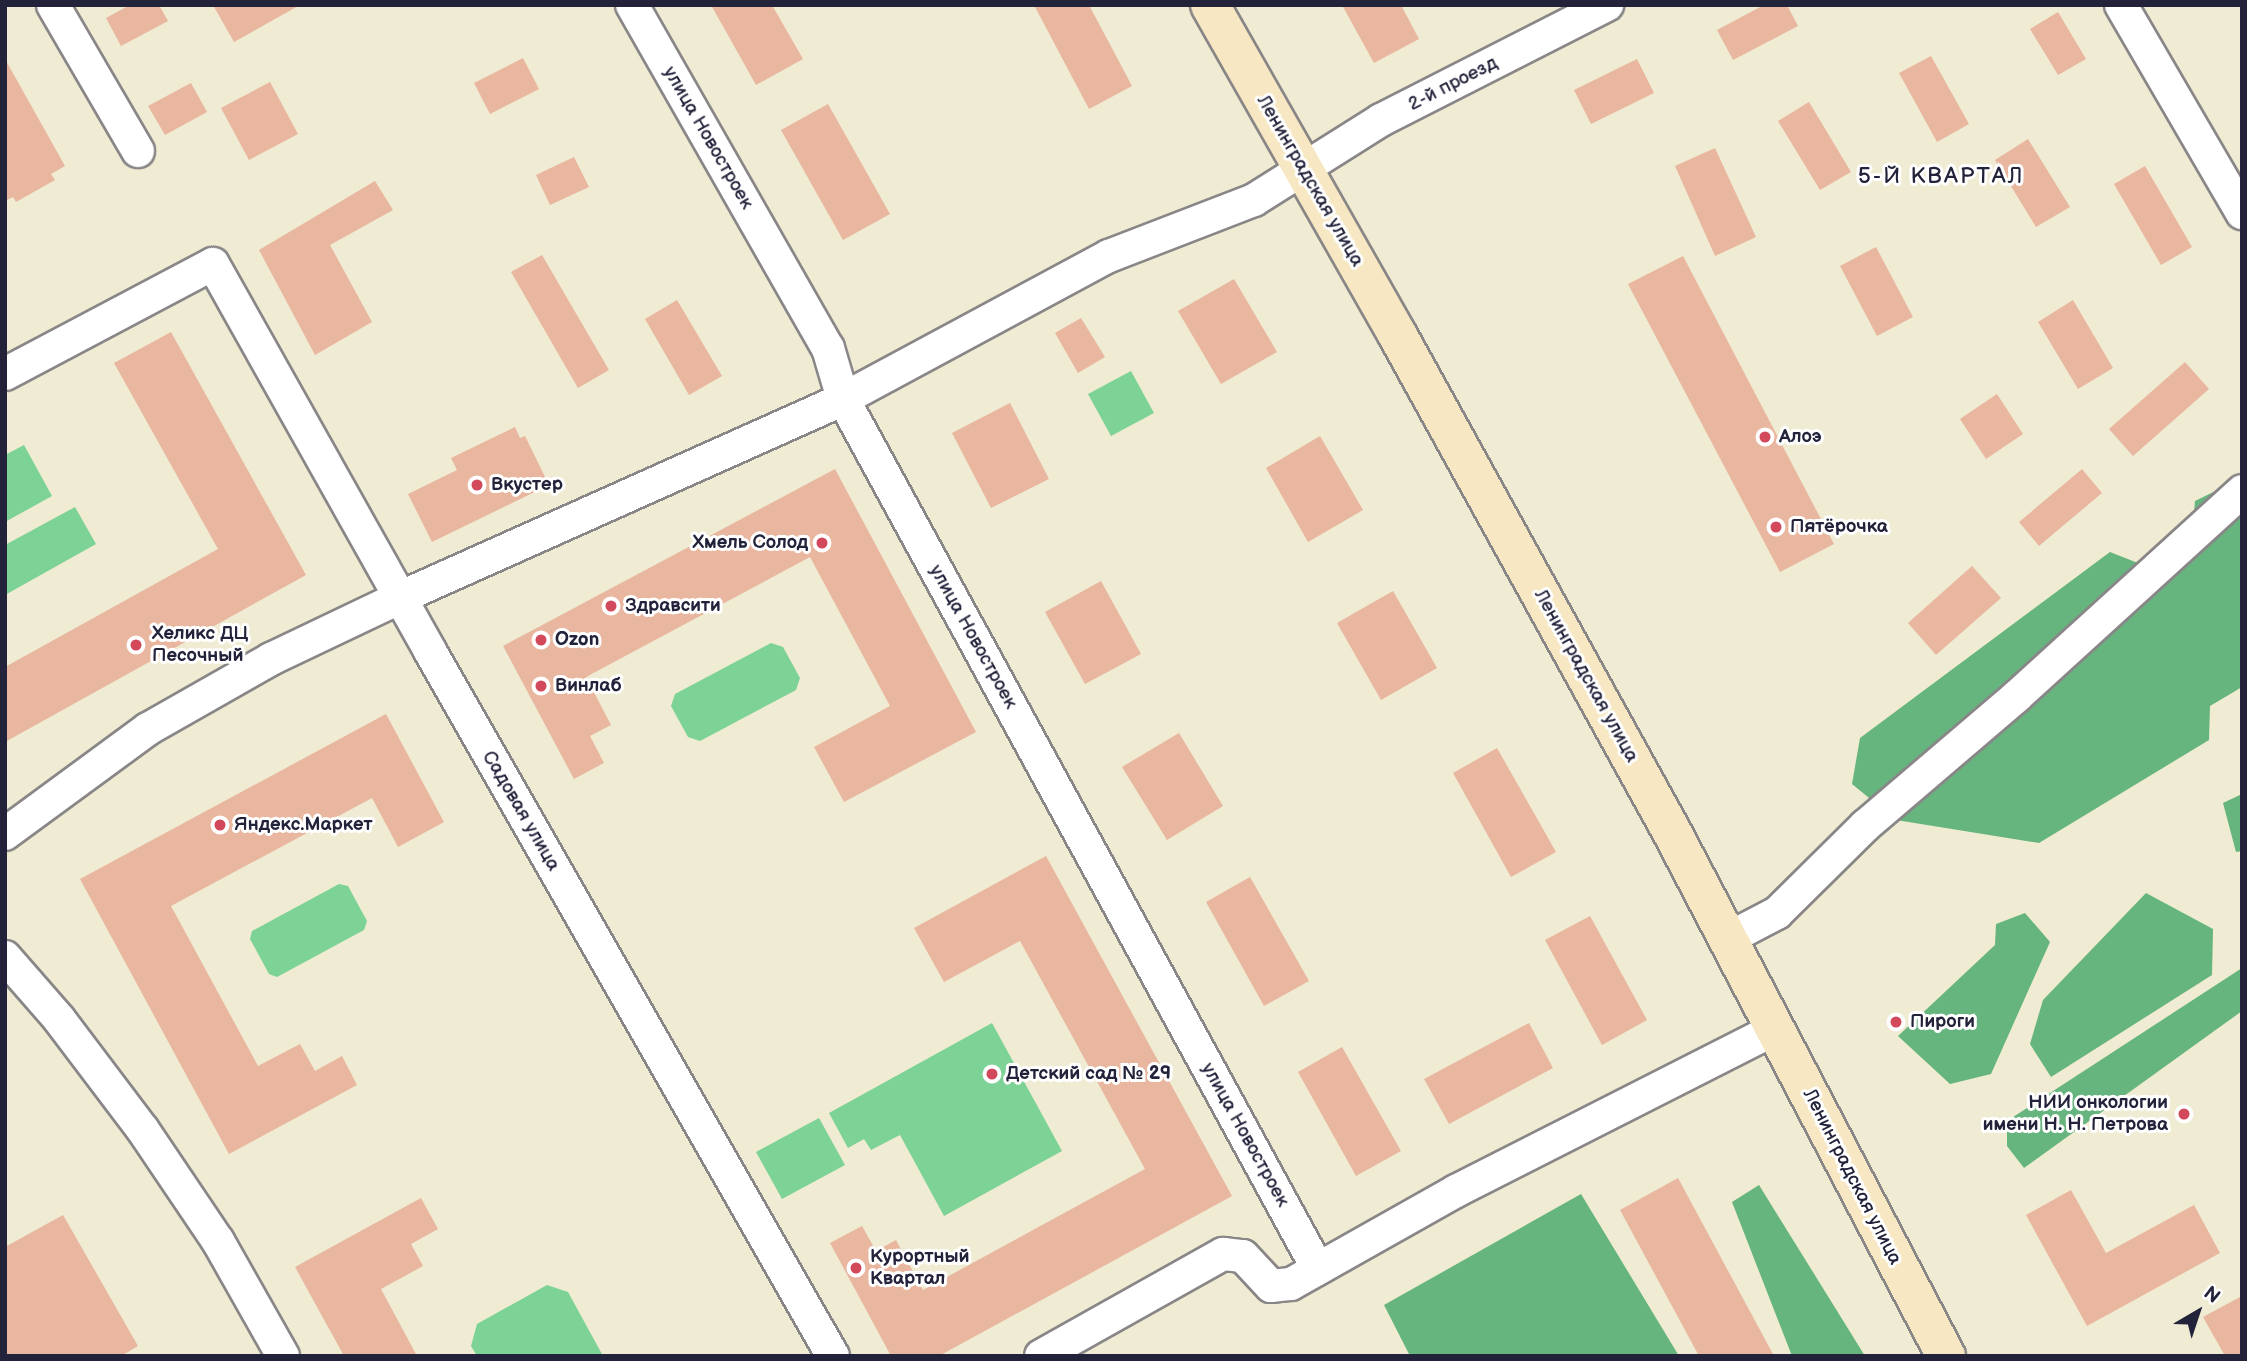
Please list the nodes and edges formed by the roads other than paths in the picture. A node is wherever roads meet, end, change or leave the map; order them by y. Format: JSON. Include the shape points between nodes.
{"nodes":[{"id":1,"x":53,"y":5,"type":"edge"},
{"id":2,"x":632,"y":5,"type":"edge"},
{"id":3,"x":1210,"y":5,"type":"edge"},
{"id":4,"x":1607,"y":5,"type":"edge"},
{"id":5,"x":2121,"y":5,"type":"edge"},
{"id":6,"x":138,"y":151,"type":"dead end"},
{"id":7,"x":1304,"y":170,"type":"junction"},
{"id":8,"x":2242,"y":213,"type":"edge"},
{"id":9,"x":5,"y":374,"type":"edge"},
{"id":10,"x":843,"y":399,"type":"junction"},
{"id":11,"x":2242,"y":491,"type":"edge"},
{"id":12,"x":399,"y":598,"type":"junction"},
{"id":13,"x":5,"y":834,"type":"edge"},
{"id":14,"x":1729,"y":938,"type":"junction"},
{"id":15,"x":5,"y":957,"type":"edge"},
{"id":16,"x":1776,"y":1029,"type":"junction"},
{"id":17,"x":1318,"y":1269,"type":"junction"},
{"id":18,"x":283,"y":1356,"type":"edge"},
{"id":19,"x":833,"y":1356,"type":"edge"},
{"id":20,"x":1041,"y":1356,"type":"edge"},
{"id":21,"x":1946,"y":1356,"type":"edge"}],
"edges":[{"from":1,"to":6,"type":"street"},
{"from":2,"to":10,"type":"street","name":"улица Новостроек","via":[[828,348]]},
{"from":3,"to":7,"type":"main road","name":"Ленинградская улица"},
{"from":4,"to":7,"type":"street","name":"2-й проезд","via":[[1381,120]]},
{"from":5,"to":8,"type":"street"},
{"from":7,"to":10,"type":"street","name":"2-й проезд","via":[[1254,200],[1109,256]]},
{"from":7,"to":14,"type":"main road","name":"Ленинградская улица"},
{"from":9,"to":12,"type":"street","name":"Садовая улица","via":[[213,264]]},
{"from":10,"to":12,"type":"street","name":"2-й проезд"},
{"from":10,"to":17,"type":"street","name":"улица Новостроек"},
{"from":11,"to":14,"type":"street","via":[[2017,697],[1865,826],[1777,913]]},
{"from":12,"to":13,"type":"street","name":"2-й проезд","via":[[271,659],[148,729]]},
{"from":12,"to":19,"type":"street","name":"Садовая улица"},
{"from":14,"to":16,"type":"main road","name":"Ленинградская улица"},
{"from":15,"to":18,"type":"street","via":[[59,1019],[143,1130],[218,1241]]},
{"from":16,"to":17,"type":"street","via":[[1456,1191]]},
{"from":16,"to":21,"type":"main road","name":"Ленинградская улица"},
{"from":17,"to":20,"type":"street","via":[[1291,1284],[1271,1286],[1243,1256],[1223,1254]]}]}
